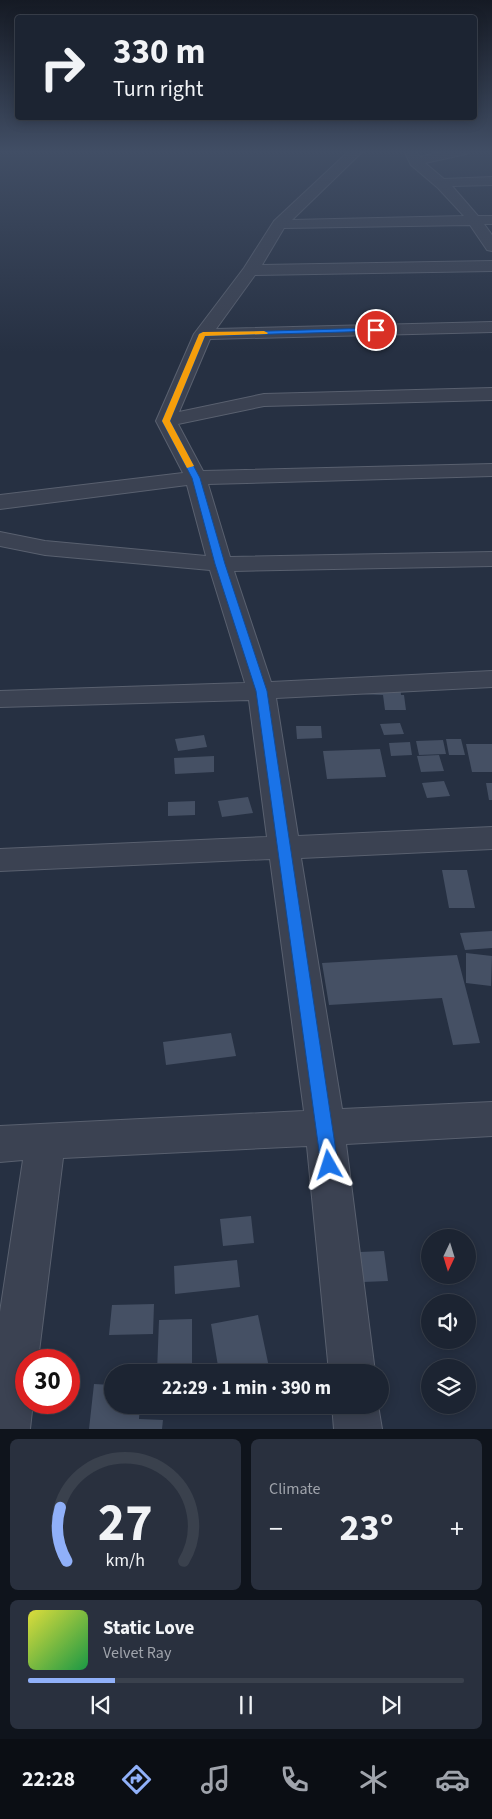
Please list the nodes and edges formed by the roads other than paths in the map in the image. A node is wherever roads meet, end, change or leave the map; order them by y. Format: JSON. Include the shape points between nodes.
{"nodes":[{"id":1,"x":286,"y":218,"type":"edge"},
{"id":2,"x":473,"y":218,"type":"edge"},
{"id":3,"x":492,"y":220,"type":"edge"},
{"id":4,"x":476,"y":221,"type":"junction"},
{"id":5,"x":279,"y":224,"type":"junction"},
{"id":6,"x":492,"y":246,"type":"edge"},
{"id":7,"x":492,"y":266,"type":"edge"},
{"id":8,"x":251,"y":270,"type":"junction"},
{"id":9,"x":492,"y":327,"type":"edge"},
{"id":10,"x":203,"y":334,"type":"junction"},
{"id":11,"x":492,"y":394,"type":"edge"},
{"id":12,"x":166,"y":421,"type":"junction"},
{"id":13,"x":492,"y":470,"type":"edge"},
{"id":14,"x":196,"y":478,"type":"junction"},
{"id":15,"x":0,"y":502,"type":"edge"},
{"id":16,"x":0,"y":539,"type":"edge"},
{"id":17,"x":492,"y":559,"type":"edge"},
{"id":18,"x":220,"y":564,"type":"junction"},
{"id":19,"x":492,"y":679,"type":"edge"},
{"id":20,"x":261,"y":691,"type":"junction"},
{"id":21,"x":0,"y":699,"type":"edge"},
{"id":22,"x":492,"y":838,"type":"edge"},
{"id":23,"x":285,"y":847,"type":"junction"},
{"id":24,"x":0,"y":860,"type":"edge"},
{"id":25,"x":492,"y":1118,"type":"edge"},
{"id":26,"x":325,"y":1127,"type":"junction"},
{"id":27,"x":45,"y":1142,"type":"junction"},
{"id":28,"x":0,"y":1144,"type":"edge"},
{"id":29,"x":351,"y":1364,"type":"edge"},
{"id":30,"x":356,"y":1414,"type":"edge"},
{"id":31,"x":6,"y":1429,"type":"edge"},
{"id":32,"x":358,"y":1429,"type":"edge"}],
"edges":[{"from":1,"to":5,"type":"street"},
{"from":2,"to":4,"type":"street"},
{"from":3,"to":4,"type":"street"},
{"from":4,"to":5,"type":"street"},
{"from":4,"to":6,"type":"street"},
{"from":5,"to":8,"type":"street"},
{"from":7,"to":8,"type":"street"},
{"from":8,"to":10,"type":"street"},
{"from":9,"to":10,"type":"street"},
{"from":10,"to":12,"type":"street"},
{"from":11,"to":12,"type":"street","via":[[264,400]]},
{"from":12,"to":14,"type":"street"},
{"from":13,"to":14,"type":"street"},
{"from":14,"to":15,"type":"street"},
{"from":14,"to":18,"type":"street"},
{"from":16,"to":18,"type":"street","via":[[45,548]]},
{"from":17,"to":18,"type":"street"},
{"from":18,"to":20,"type":"street"},
{"from":19,"to":20,"type":"street"},
{"from":20,"to":21,"type":"street"},
{"from":20,"to":23,"type":"street"},
{"from":22,"to":23,"type":"street"},
{"from":23,"to":24,"type":"street"},
{"from":23,"to":26,"type":"street"},
{"from":25,"to":26,"type":"street"},
{"from":26,"to":27,"type":"street"},
{"from":26,"to":29,"type":"street"},
{"from":27,"to":28,"type":"street"},
{"from":27,"to":31,"type":"street"},
{"from":30,"to":32,"type":"street"}]}
